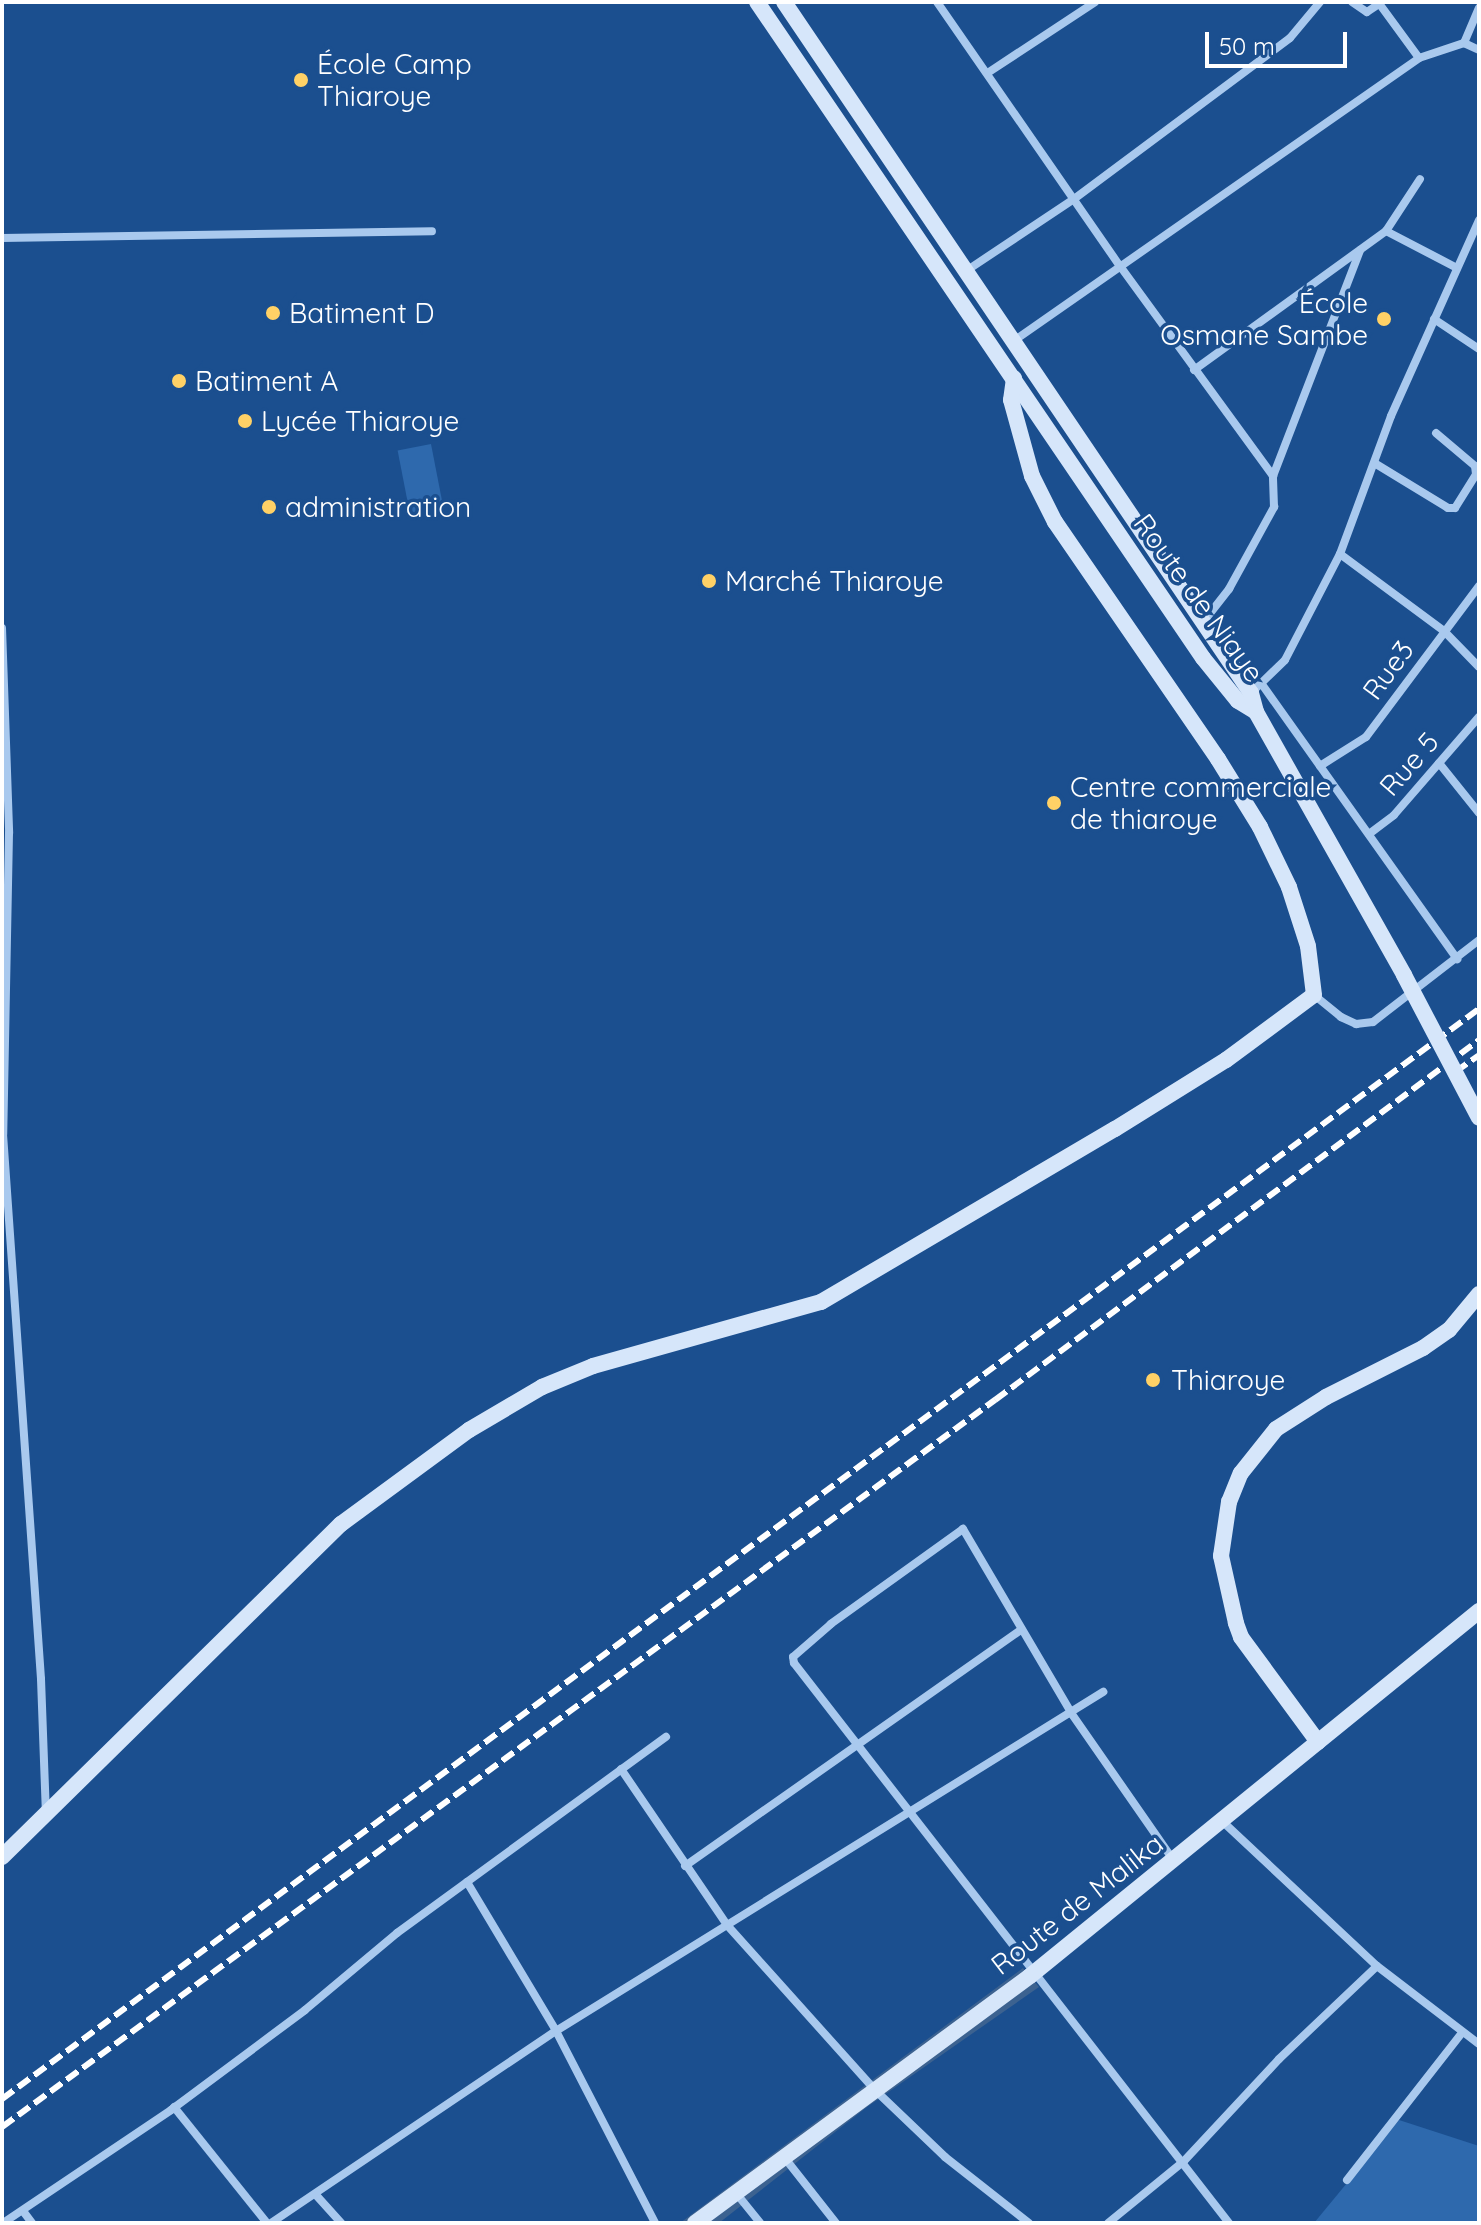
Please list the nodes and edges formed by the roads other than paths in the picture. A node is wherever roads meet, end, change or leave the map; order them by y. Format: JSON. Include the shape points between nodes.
{"nodes":[{"id":1,"x":757,"y":2,"type":"edge"},
{"id":2,"x":784,"y":2,"type":"edge"},
{"id":3,"x":937,"y":2,"type":"edge"},
{"id":4,"x":1095,"y":2,"type":"edge"},
{"id":5,"x":1352,"y":2,"type":"edge"},
{"id":6,"x":1379,"y":3,"type":"edge"},
{"id":7,"x":1315,"y":4,"type":"edge"},
{"id":8,"x":1479,"y":8,"type":"edge"},
{"id":9,"x":1464,"y":43,"type":"junction"},
{"id":10,"x":1479,"y":50,"type":"edge"},
{"id":11,"x":1419,"y":58,"type":"junction"},
{"id":12,"x":989,"y":72,"type":"junction"},
{"id":13,"x":1420,"y":179,"type":"dead end"},
{"id":14,"x":1074,"y":199,"type":"junction"},
{"id":15,"x":1479,"y":220,"type":"edge"},
{"id":16,"x":432,"y":231,"type":"dead end"},
{"id":17,"x":1386,"y":231,"type":"junction"},
{"id":18,"x":1477,"y":231,"type":"edge"},
{"id":19,"x":2,"y":238,"type":"edge"},
{"id":20,"x":950,"y":249,"type":"junction"},
{"id":21,"x":1360,"y":250,"type":"junction"},
{"id":22,"x":935,"y":261,"type":"junction"},
{"id":23,"x":1120,"y":266,"type":"junction"},
{"id":24,"x":1457,"y":268,"type":"junction"},
{"id":25,"x":966,"y":271,"type":"junction"},
{"id":26,"x":979,"y":289,"type":"junction"},
{"id":27,"x":962,"y":301,"type":"junction"},
{"id":28,"x":1434,"y":319,"type":"junction"},
{"id":29,"x":1015,"y":340,"type":"junction"},
{"id":30,"x":1479,"y":349,"type":"edge"},
{"id":31,"x":1194,"y":370,"type":"junction"},
{"id":32,"x":1014,"y":378,"type":"junction"},
{"id":33,"x":1436,"y":433,"type":"dead end"},
{"id":34,"x":1376,"y":464,"type":"junction"},
{"id":35,"x":1273,"y":476,"type":"junction"},
{"id":36,"x":1340,"y":554,"type":"junction"},
{"id":37,"x":1479,"y":586,"type":"edge"},
{"id":38,"x":1204,"y":621,"type":"junction"},
{"id":39,"x":2,"y":628,"type":"edge"},
{"id":40,"x":1444,"y":631,"type":"junction"},
{"id":41,"x":1479,"y":667,"type":"edge"},
{"id":42,"x":1256,"y":688,"type":"junction"},
{"id":43,"x":1256,"y":712,"type":"junction"},
{"id":44,"x":1479,"y":717,"type":"edge"},
{"id":45,"x":1439,"y":763,"type":"junction"},
{"id":46,"x":1320,"y":766,"type":"junction"},
{"id":47,"x":1479,"y":813,"type":"edge"},
{"id":48,"x":1369,"y":834,"type":"junction"},
{"id":49,"x":1479,"y":940,"type":"edge"},
{"id":50,"x":1457,"y":959,"type":"junction"},
{"id":51,"x":1314,"y":995,"type":"junction"},
{"id":52,"x":3,"y":1074,"type":"edge"},
{"id":53,"x":1479,"y":1118,"type":"edge"},
{"id":54,"x":3,"y":1134,"type":"edge"},
{"id":55,"x":1479,"y":1294,"type":"edge"},
{"id":56,"x":1479,"y":1611,"type":"edge"},
{"id":57,"x":1021,"y":1630,"type":"junction"},
{"id":58,"x":1103,"y":1692,"type":"dead end"},
{"id":59,"x":1072,"y":1714,"type":"junction"},
{"id":60,"x":666,"y":1737,"type":"dead end"},
{"id":61,"x":1318,"y":1742,"type":"junction"},
{"id":62,"x":856,"y":1743,"type":"junction"},
{"id":63,"x":621,"y":1769,"type":"junction"},
{"id":64,"x":911,"y":1811,"type":"junction"},
{"id":65,"x":46,"y":1813,"type":"junction"},
{"id":66,"x":1221,"y":1820,"type":"junction"},
{"id":67,"x":2,"y":1857,"type":"edge"},
{"id":68,"x":1174,"y":1861,"type":"junction"},
{"id":69,"x":685,"y":1866,"type":"junction"},
{"id":70,"x":467,"y":1882,"type":"junction"},
{"id":71,"x":727,"y":1925,"type":"junction"},
{"id":72,"x":1377,"y":1966,"type":"junction"},
{"id":73,"x":1034,"y":1972,"type":"junction"},
{"id":74,"x":556,"y":2031,"type":"junction"},
{"id":75,"x":1462,"y":2033,"type":"junction"},
{"id":76,"x":1479,"y":2044,"type":"edge"},
{"id":77,"x":875,"y":2090,"type":"junction"},
{"id":78,"x":174,"y":2107,"type":"junction"},
{"id":79,"x":784,"y":2157,"type":"junction"},
{"id":80,"x":1184,"y":2161,"type":"junction"},
{"id":81,"x":1347,"y":2180,"type":"dead end"},
{"id":82,"x":736,"y":2193,"type":"junction"},
{"id":83,"x":316,"y":2195,"type":"junction"},
{"id":84,"x":23,"y":2211,"type":"junction"},
{"id":85,"x":3,"y":2223,"type":"edge"},
{"id":86,"x":32,"y":2223,"type":"edge"},
{"id":87,"x":269,"y":2223,"type":"edge"},
{"id":88,"x":341,"y":2223,"type":"edge"},
{"id":89,"x":655,"y":2223,"type":"edge"},
{"id":90,"x":695,"y":2223,"type":"edge"},
{"id":91,"x":760,"y":2223,"type":"edge"},
{"id":92,"x":836,"y":2223,"type":"edge"},
{"id":93,"x":1029,"y":2223,"type":"edge"},
{"id":94,"x":1108,"y":2223,"type":"edge"},
{"id":95,"x":1229,"y":2223,"type":"edge"}],
"edges":[{"from":1,"to":22,"type":"main road","name":"Route de Niaye"},
{"from":2,"to":20,"type":"main road","name":"Route de Niaye"},
{"from":3,"to":12,"type":"street"},
{"from":4,"to":12,"type":"street"},
{"from":5,"to":6,"type":"street","via":[[1367,12]]},
{"from":6,"to":11,"type":"street"},
{"from":7,"to":14,"type":"street","via":[[1290,38]]},
{"from":8,"to":9,"type":"street"},
{"from":9,"to":10,"type":"street"},
{"from":9,"to":11,"type":"street"},
{"from":11,"to":23,"type":"street"},
{"from":12,"to":14,"type":"street"},
{"from":13,"to":17,"type":"street"},
{"from":14,"to":23,"type":"street"},
{"from":14,"to":25,"type":"street"},
{"from":15,"to":18,"type":"street"},
{"from":16,"to":19,"type":"street"},
{"from":17,"to":21,"type":"street"},
{"from":17,"to":24,"type":"street"},
{"from":18,"to":24,"type":"street"},
{"from":20,"to":22,"type":"main road","via":[[946,258]]},
{"from":20,"to":25,"type":"main road","name":"Route de Niaye"},
{"from":21,"to":31,"type":"street"},
{"from":21,"to":35,"type":"street"},
{"from":22,"to":27,"type":"main road","name":"Route de Niaye"},
{"from":23,"to":29,"type":"street"},
{"from":23,"to":31,"type":"street"},
{"from":24,"to":28,"type":"street"},
{"from":25,"to":26,"type":"main road","name":"Route de Niaye"},
{"from":26,"to":27,"type":"main road"},
{"from":26,"to":29,"type":"main road","name":"Route de Niaye"},
{"from":27,"to":32,"type":"main road","name":"Route de Niaye"},
{"from":28,"to":30,"type":"street"},
{"from":28,"to":34,"type":"street"},
{"from":29,"to":38,"type":"main road","name":"Route de Niaye"},
{"from":31,"to":35,"type":"street"},
{"from":32,"to":43,"type":"main road","name":"Route de Niaye","via":[[1203,658],[1238,701]]},
{"from":32,"to":51,"type":"main road","via":[[1011,400],[1032,476],[1055,522],[1260,827],[1289,887],[1308,946]]},
{"from":33,"to":34,"type":"street","via":[[1475,466],[1476,474],[1455,508]]},
{"from":34,"to":36,"type":"street"},
{"from":35,"to":38,"type":"street","via":[[1274,507],[1229,589]]},
{"from":36,"to":40,"type":"street"},
{"from":36,"to":42,"type":"street","via":[[1285,660]]},
{"from":37,"to":40,"type":"street","name":"Rue3"},
{"from":38,"to":42,"type":"main road","name":"Route de Niaye"},
{"from":39,"to":52,"type":"street","via":[[9,847]]},
{"from":40,"to":41,"type":"street"},
{"from":40,"to":46,"type":"street","name":"Rue3","via":[[1366,737]]},
{"from":42,"to":43,"type":"main road","name":"Route de Niaye"},
{"from":42,"to":46,"type":"street"},
{"from":43,"to":53,"type":"main road","bridge":true},
{"from":44,"to":45,"type":"street","name":"Rue 5"},
{"from":45,"to":47,"type":"street"},
{"from":45,"to":48,"type":"street","name":"Rue 5","via":[[1394,815]]},
{"from":46,"to":48,"type":"street"},
{"from":48,"to":50,"type":"street"},
{"from":49,"to":50,"type":"street"},
{"from":50,"to":51,"type":"street","via":[[1373,1022],[1356,1024]]},
{"from":51,"to":65,"type":"main road","via":[[1226,1060],[821,1302],[593,1366],[542,1387],[469,1430],[341,1524]]},
{"from":52,"to":54,"type":"street"},
{"from":54,"to":65,"type":"street"},
{"from":55,"to":61,"type":"main road","via":[[1449,1330],[1423,1348],[1276,1429],[1241,1473],[1229,1502],[1221,1556],[1241,1637]]},
{"from":56,"to":61,"type":"main road","name":"Route de Malika"},
{"from":57,"to":59,"type":"street"},
{"from":57,"to":62,"type":"street"},
{"from":57,"to":62,"type":"street","via":[[963,1529],[793,1657]]},
{"from":58,"to":59,"type":"street"},
{"from":59,"to":64,"type":"street"},
{"from":59,"to":68,"type":"street"},
{"from":60,"to":63,"type":"street"},
{"from":61,"to":66,"type":"main road","name":"Route de Malika"},
{"from":62,"to":64,"type":"street"},
{"from":62,"to":69,"type":"street"},
{"from":63,"to":69,"type":"street"},
{"from":63,"to":70,"type":"street"},
{"from":64,"to":71,"type":"street"},
{"from":64,"to":73,"type":"street"},
{"from":65,"to":67,"type":"main road"},
{"from":66,"to":68,"type":"main road","name":"Route de Malika"},
{"from":66,"to":72,"type":"street"},
{"from":68,"to":73,"type":"main road","name":"Route de Malika"},
{"from":69,"to":71,"type":"street"},
{"from":70,"to":74,"type":"street"},
{"from":70,"to":78,"type":"street"},
{"from":71,"to":74,"type":"street"},
{"from":71,"to":77,"type":"street"},
{"from":72,"to":75,"type":"street"},
{"from":72,"to":80,"type":"street","via":[[1279,2059]]},
{"from":73,"to":77,"type":"main road","name":"Route de Malika"},
{"from":73,"to":80,"type":"street"},
{"from":74,"to":83,"type":"street"},
{"from":74,"to":89,"type":"street"},
{"from":75,"to":76,"type":"street"},
{"from":75,"to":81,"type":"street"},
{"from":77,"to":79,"type":"main road","name":"Route de Malika"},
{"from":77,"to":93,"type":"street","via":[[945,2157]]},
{"from":78,"to":84,"type":"street"},
{"from":78,"to":87,"type":"street"},
{"from":79,"to":82,"type":"main road","name":"Route de Malika"},
{"from":79,"to":92,"type":"street"},
{"from":80,"to":94,"type":"street"},
{"from":80,"to":95,"type":"street"},
{"from":82,"to":90,"type":"main road","name":"Route de Malika"},
{"from":82,"to":91,"type":"street"},
{"from":83,"to":87,"type":"street"},
{"from":83,"to":88,"type":"street"},
{"from":84,"to":85,"type":"street"},
{"from":84,"to":86,"type":"street"}]}
